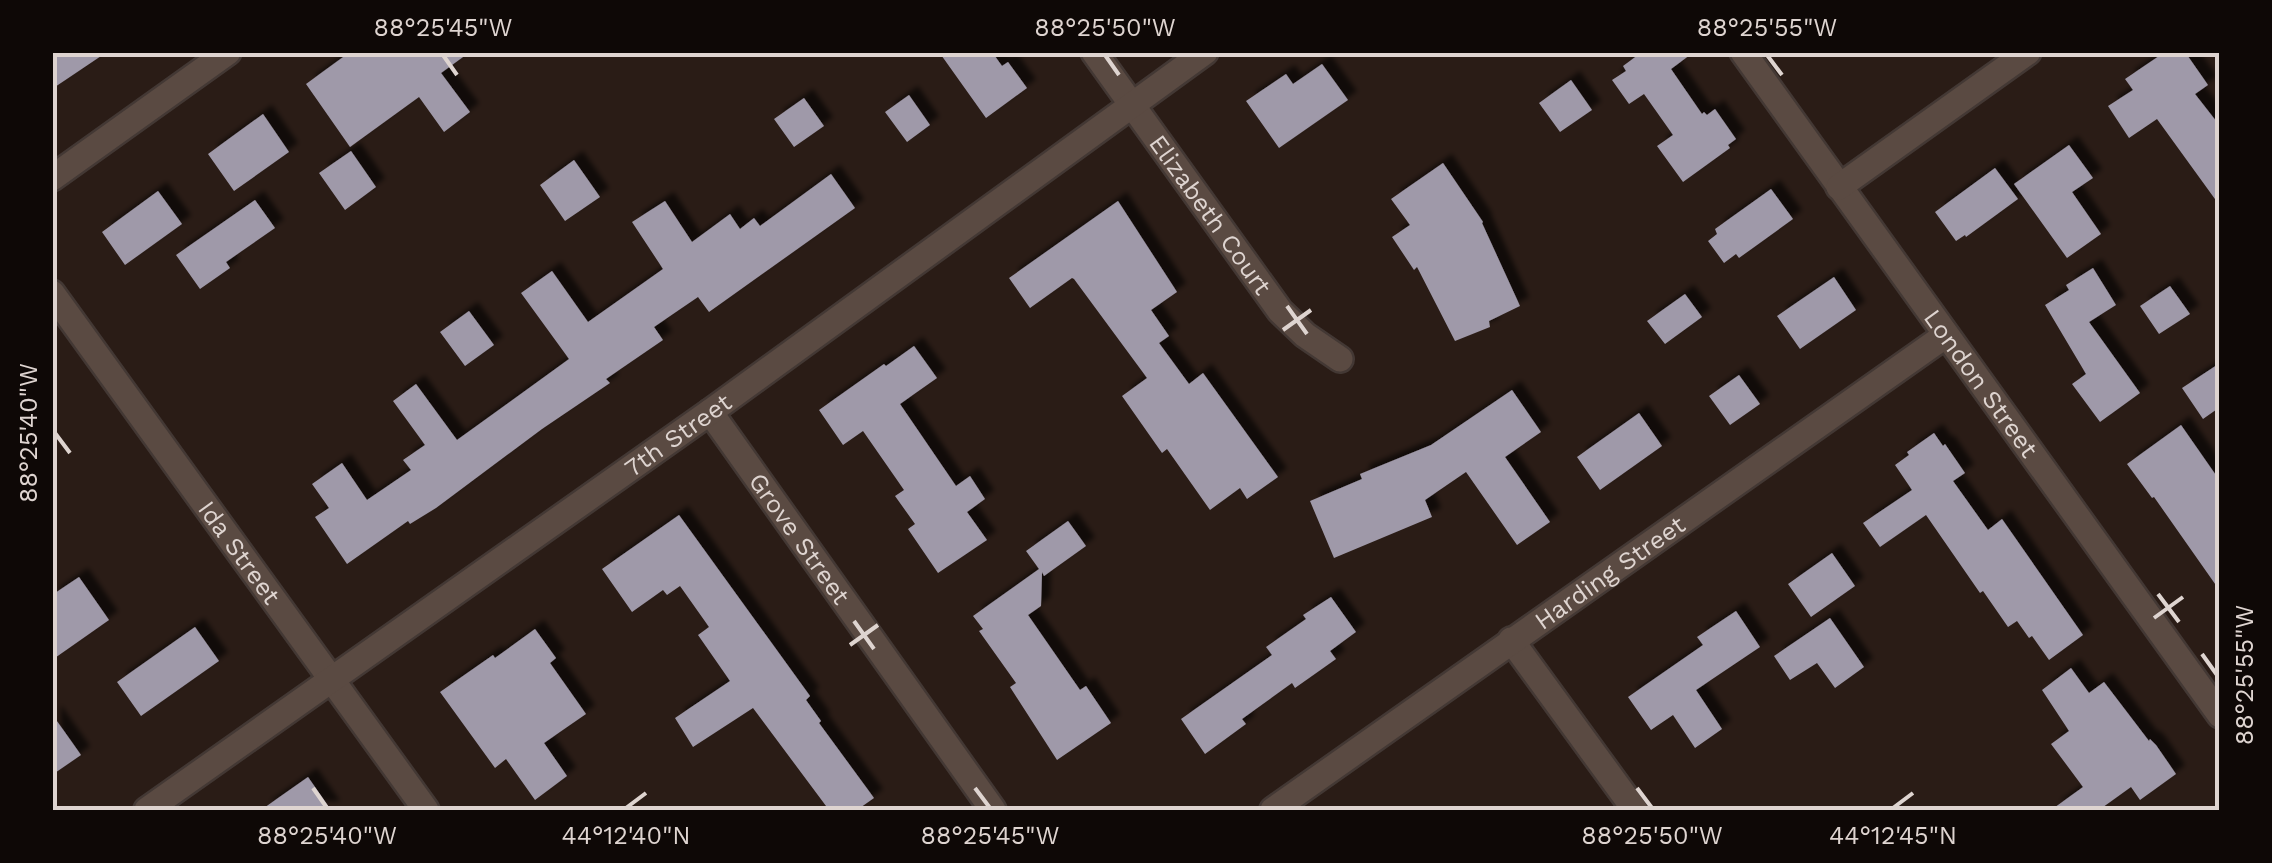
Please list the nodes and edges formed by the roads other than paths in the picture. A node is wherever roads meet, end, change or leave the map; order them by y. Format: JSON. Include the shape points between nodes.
{"nodes":[{"id":1,"x":228,"y":52,"type":"edge"},
{"id":2,"x":1094,"y":52,"type":"edge"},
{"id":3,"x":1206,"y":52,"type":"edge"},
{"id":4,"x":1743,"y":52,"type":"edge"},
{"id":5,"x":2028,"y":52,"type":"edge"},
{"id":6,"x":1131,"y":105,"type":"junction"},
{"id":7,"x":52,"y":178,"type":"edge"},
{"id":8,"x":1839,"y":187,"type":"junction"},
{"id":9,"x":52,"y":293,"type":"edge"},
{"id":10,"x":1946,"y":334,"type":"junction"},
{"id":11,"x":1340,"y":359,"type":"dead end"},
{"id":12,"x":710,"y":412,"type":"junction"},
{"id":13,"x":1512,"y":640,"type":"junction"},
{"id":14,"x":331,"y":679,"type":"junction"},
{"id":15,"x":2220,"y":715,"type":"edge"},
{"id":16,"x":147,"y":810,"type":"edge"},
{"id":17,"x":426,"y":810,"type":"edge"},
{"id":18,"x":993,"y":810,"type":"edge"},
{"id":19,"x":1273,"y":810,"type":"edge"},
{"id":20,"x":1634,"y":810,"type":"edge"}],
"edges":[{"from":1,"to":7,"type":"street"},
{"from":2,"to":6,"type":"street","name":"Elizabeth Court"},
{"from":3,"to":6,"type":"street","name":"7th Street"},
{"from":4,"to":8,"type":"street","name":"London Street"},
{"from":5,"to":8,"type":"street"},
{"from":6,"to":11,"type":"street","name":"Elizabeth Court","via":[[1280,311]]},
{"from":6,"to":12,"type":"street","name":"7th Street"},
{"from":8,"to":10,"type":"street","name":"London Street"},
{"from":9,"to":14,"type":"street","name":"Ida Street"},
{"from":10,"to":13,"type":"street","name":"Harding Street"},
{"from":10,"to":15,"type":"street","name":"London Street"},
{"from":12,"to":14,"type":"street","name":"7th Street"},
{"from":12,"to":18,"type":"street","name":"Grove Street"},
{"from":13,"to":19,"type":"street","name":"Harding Street"},
{"from":13,"to":20,"type":"street"},
{"from":14,"to":16,"type":"street","name":"7th Street"},
{"from":14,"to":17,"type":"street","name":"Ida Street"}]}
